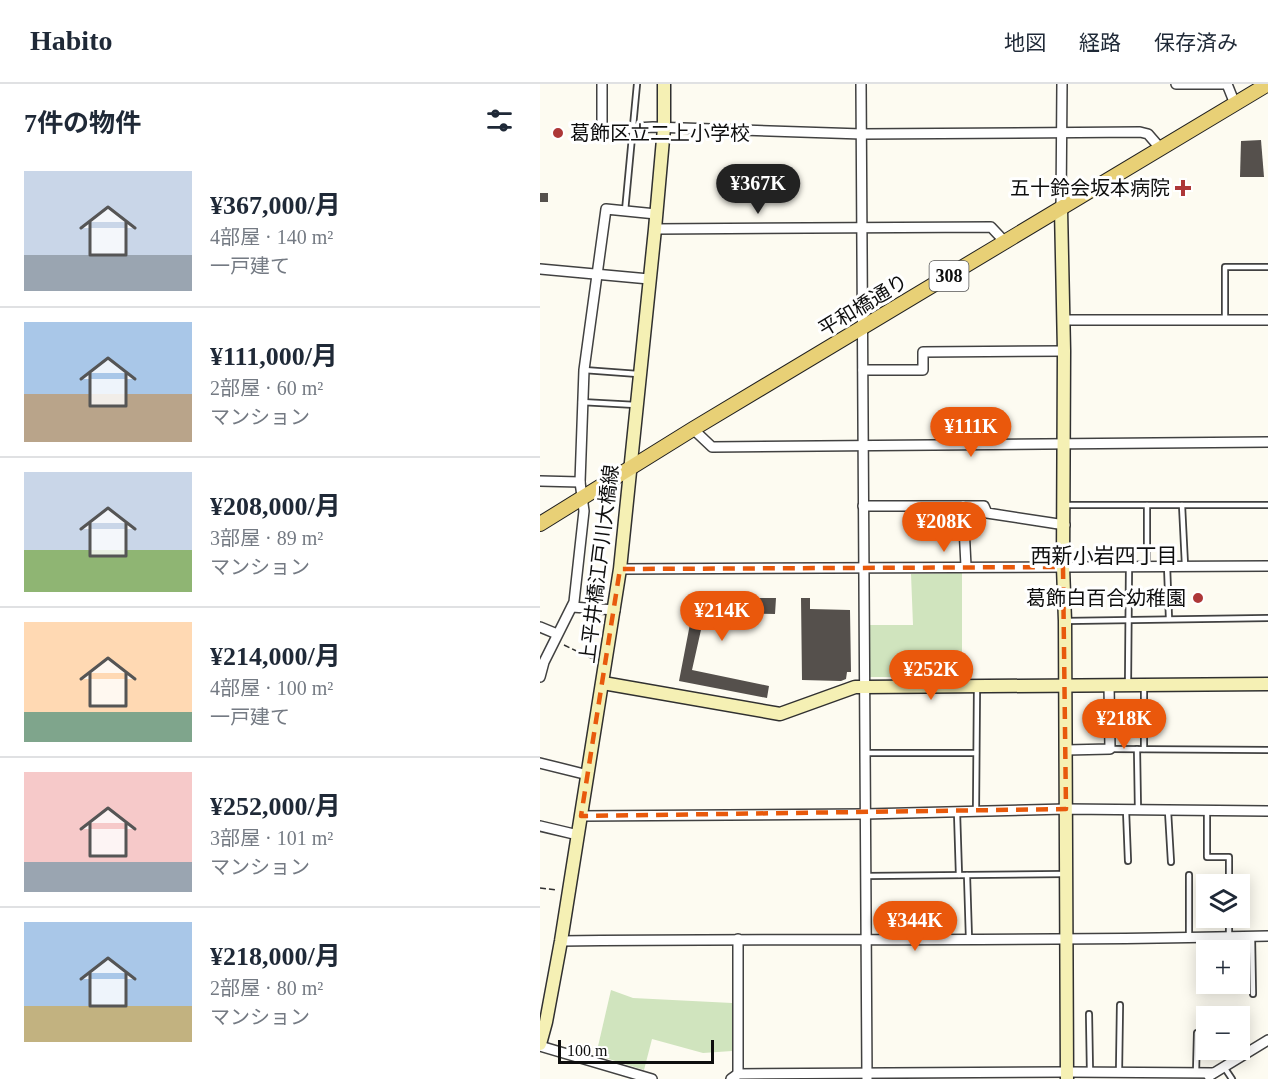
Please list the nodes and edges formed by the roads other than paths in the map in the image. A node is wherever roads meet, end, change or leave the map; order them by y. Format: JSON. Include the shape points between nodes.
{"nodes":[{"id":1,"x":602,"y":84,"type":"edge"},
{"id":2,"x":637,"y":84,"type":"edge"},
{"id":3,"x":664,"y":84,"type":"edge"},
{"id":4,"x":861,"y":84,"type":"edge"},
{"id":5,"x":1062,"y":84,"type":"edge"},
{"id":6,"x":1176,"y":84,"type":"edge"},
{"id":7,"x":1268,"y":84,"type":"edge"},
{"id":8,"x":1235,"y":104,"type":"junction"},
{"id":9,"x":633,"y":128,"type":"junction"},
{"id":10,"x":664,"y":128,"type":"junction"},
{"id":11,"x":1061,"y":133,"type":"junction"},
{"id":12,"x":862,"y":134,"type":"junction"},
{"id":13,"x":1161,"y":149,"type":"junction"},
{"id":14,"x":1061,"y":209,"type":"junction"},
{"id":15,"x":625,"y":211,"type":"junction"},
{"id":16,"x":656,"y":214,"type":"junction"},
{"id":17,"x":862,"y":227,"type":"junction"},
{"id":18,"x":655,"y":229,"type":"junction"},
{"id":19,"x":1006,"y":243,"type":"junction"},
{"id":20,"x":1268,"y":267,"type":"edge"},
{"id":21,"x":540,"y":269,"type":"edge"},
{"id":22,"x":598,"y":274,"type":"junction"},
{"id":23,"x":649,"y":279,"type":"junction"},
{"id":24,"x":1064,"y":320,"type":"junction"},
{"id":25,"x":1225,"y":320,"type":"junction"},
{"id":26,"x":1268,"y":320,"type":"edge"},
{"id":27,"x":864,"y":327,"type":"junction"},
{"id":28,"x":1064,"y":351,"type":"junction"},
{"id":29,"x":584,"y":370,"type":"junction"},
{"id":30,"x":863,"y":370,"type":"junction"},
{"id":31,"x":640,"y":374,"type":"junction"},
{"id":32,"x":581,"y":402,"type":"junction"},
{"id":33,"x":637,"y":405,"type":"junction"},
{"id":34,"x":693,"y":429,"type":"junction"},
{"id":35,"x":1268,"y":442,"type":"edge"},
{"id":36,"x":1064,"y":443,"type":"junction"},
{"id":37,"x":862,"y":446,"type":"junction"},
{"id":38,"x":631,"y":468,"type":"junction"},
{"id":39,"x":540,"y":481,"type":"edge"},
{"id":40,"x":580,"y":482,"type":"junction"},
{"id":41,"x":582,"y":498,"type":"junction"},
{"id":42,"x":1182,"y":504,"type":"junction"},
{"id":43,"x":1065,"y":505,"type":"junction"},
{"id":44,"x":1147,"y":505,"type":"junction"},
{"id":45,"x":1268,"y":505,"type":"edge"},
{"id":46,"x":863,"y":506,"type":"junction"},
{"id":47,"x":963,"y":506,"type":"junction"},
{"id":48,"x":540,"y":524,"type":"edge"},
{"id":49,"x":1065,"y":525,"type":"junction"},
{"id":50,"x":1129,"y":565,"type":"junction"},
{"id":51,"x":1148,"y":565,"type":"junction"},
{"id":52,"x":1167,"y":565,"type":"junction"},
{"id":53,"x":1185,"y":565,"type":"junction"},
{"id":54,"x":966,"y":566,"type":"junction"},
{"id":55,"x":1268,"y":566,"type":"edge"},
{"id":56,"x":864,"y":567,"type":"junction"},
{"id":57,"x":1063,"y":567,"type":"junction"},
{"id":58,"x":620,"y":569,"type":"junction"},
{"id":59,"x":572,"y":607,"type":"junction"},
{"id":60,"x":615,"y":610,"type":"junction"},
{"id":61,"x":1268,"y":618,"type":"edge"},
{"id":62,"x":1130,"y":619,"type":"junction"},
{"id":63,"x":1169,"y":619,"type":"junction"},
{"id":64,"x":1065,"y":621,"type":"junction"},
{"id":65,"x":540,"y":627,"type":"edge"},
{"id":66,"x":556,"y":637,"type":"junction"},
{"id":67,"x":540,"y":677,"type":"edge"},
{"id":68,"x":603,"y":683,"type":"junction"},
{"id":69,"x":1268,"y":684,"type":"edge"},
{"id":70,"x":1065,"y":685,"type":"junction"},
{"id":71,"x":1109,"y":685,"type":"junction"},
{"id":72,"x":1128,"y":685,"type":"junction"},
{"id":73,"x":1144,"y":685,"type":"junction"},
{"id":74,"x":977,"y":686,"type":"junction"},
{"id":75,"x":865,"y":687,"type":"junction"},
{"id":76,"x":1110,"y":749,"type":"junction"},
{"id":77,"x":1137,"y":749,"type":"junction"},
{"id":78,"x":1144,"y":749,"type":"junction"},
{"id":79,"x":1066,"y":750,"type":"junction"},
{"id":80,"x":1268,"y":750,"type":"edge"},
{"id":81,"x":864,"y":753,"type":"junction"},
{"id":82,"x":976,"y":753,"type":"junction"},
{"id":83,"x":540,"y":763,"type":"edge"},
{"id":84,"x":588,"y":775,"type":"junction"},
{"id":85,"x":1066,"y":809,"type":"junction"},
{"id":86,"x":1126,"y":810,"type":"junction"},
{"id":87,"x":1138,"y":810,"type":"junction"},
{"id":88,"x":1168,"y":810,"type":"junction"},
{"id":89,"x":1207,"y":811,"type":"junction"},
{"id":90,"x":957,"y":812,"type":"junction"},
{"id":91,"x":976,"y":812,"type":"junction"},
{"id":92,"x":1268,"y":812,"type":"edge"},
{"id":93,"x":865,"y":814,"type":"junction"},
{"id":94,"x":581,"y":816,"type":"junction"},
{"id":95,"x":540,"y":826,"type":"edge"},
{"id":96,"x":578,"y":835,"type":"junction"},
{"id":97,"x":1128,"y":861,"type":"dead end"},
{"id":98,"x":1171,"y":862,"type":"dead end"},
{"id":99,"x":1067,"y":874,"type":"junction"},
{"id":100,"x":1229,"y":874,"type":"edge"},
{"id":101,"x":958,"y":875,"type":"junction"},
{"id":102,"x":967,"y":875,"type":"junction"},
{"id":103,"x":1189,"y":875,"type":"dead end"},
{"id":104,"x":866,"y":876,"type":"junction"},
{"id":105,"x":1229,"y":928,"type":"edge"},
{"id":106,"x":1252,"y":936,"type":"junction"},
{"id":107,"x":1268,"y":936,"type":"edge"},
{"id":108,"x":1229,"y":937,"type":"junction"},
{"id":109,"x":866,"y":938,"type":"junction"},
{"id":110,"x":1189,"y":938,"type":"junction"},
{"id":111,"x":738,"y":939,"type":"junction"},
{"id":112,"x":969,"y":939,"type":"junction"},
{"id":113,"x":1067,"y":940,"type":"junction"},
{"id":114,"x":561,"y":941,"type":"junction"},
{"id":115,"x":1253,"y":994,"type":"dead end"},
{"id":116,"x":1120,"y":1005,"type":"dead end"},
{"id":117,"x":1089,"y":1014,"type":"dead end"},
{"id":118,"x":1268,"y":1040,"type":"edge"},
{"id":119,"x":540,"y":1045,"type":"edge"},
{"id":120,"x":1199,"y":1060,"type":"edge"},
{"id":121,"x":1224,"y":1066,"type":"junction"},
{"id":122,"x":1090,"y":1072,"type":"junction"},
{"id":123,"x":1119,"y":1072,"type":"junction"},
{"id":124,"x":1030,"y":1075,"type":"edge"},
{"id":125,"x":1067,"y":1075,"type":"edge"},
{"id":126,"x":735,"y":1076,"type":"edge"},
{"id":127,"x":867,"y":1076,"type":"edge"},
{"id":128,"x":1200,"y":1076,"type":"edge"},
{"id":129,"x":652,"y":1079,"type":"edge"},
{"id":130,"x":1232,"y":1079,"type":"edge"}],
"edges":[{"from":1,"to":9,"type":"street","via":[[602,130]]},
{"from":2,"to":9,"type":"lane"},
{"from":3,"to":10,"type":"street","name":"上平井橋江戸川大橋線"},
{"from":4,"to":12,"type":"street"},
{"from":5,"to":11,"type":"street"},
{"from":6,"to":8,"type":"street","via":[[1227,84]]},
{"from":7,"to":8,"type":"main road","name":"平和橋通り","number":"308"},
{"from":8,"to":13,"type":"main road","name":"平和橋通り","number":"308"},
{"from":9,"to":10,"type":"street"},
{"from":9,"to":15,"type":"lane"},
{"from":10,"to":12,"type":"street"},
{"from":10,"to":16,"type":"street","name":"上平井橋江戸川大橋線"},
{"from":11,"to":12,"type":"street"},
{"from":11,"to":13,"type":"street","via":[[1148,134]]},
{"from":11,"to":14,"type":"street"},
{"from":12,"to":17,"type":"street"},
{"from":13,"to":14,"type":"main road","name":"平和橋通り","number":"308"},
{"from":14,"to":19,"type":"main road","name":"平和橋通り","number":"308"},
{"from":14,"to":24,"type":"street"},
{"from":15,"to":16,"type":"street"},
{"from":15,"to":22,"type":"street","via":[[606,209]]},
{"from":16,"to":18,"type":"street","name":"上平井橋江戸川大橋線"},
{"from":17,"to":18,"type":"street"},
{"from":17,"to":19,"type":"street","via":[[991,226]]},
{"from":17,"to":27,"type":"street"},
{"from":18,"to":23,"type":"street","name":"上平井橋江戸川大橋線"},
{"from":19,"to":27,"type":"main road","name":"平和橋通り","number":"308"},
{"from":20,"to":25,"type":"lane","via":[[1225,267]]},
{"from":21,"to":22,"type":"street"},
{"from":22,"to":23,"type":"street"},
{"from":22,"to":29,"type":"street"},
{"from":23,"to":31,"type":"street","name":"上平井橋江戸川大橋線"},
{"from":24,"to":25,"type":"street"},
{"from":24,"to":28,"type":"street"},
{"from":25,"to":26,"type":"street"},
{"from":27,"to":30,"type":"street"},
{"from":27,"to":34,"type":"main road","name":"平和橋通り","number":"308"},
{"from":28,"to":30,"type":"street","via":[[923,352],[922,370]]},
{"from":28,"to":36,"type":"street"},
{"from":29,"to":31,"type":"lane"},
{"from":29,"to":32,"type":"street"},
{"from":30,"to":37,"type":"street"},
{"from":31,"to":33,"type":"street","name":"上平井橋江戸川大橋線"},
{"from":32,"to":33,"type":"lane"},
{"from":32,"to":40,"type":"street"},
{"from":33,"to":38,"type":"street","name":"上平井橋江戸川大橋線"},
{"from":34,"to":37,"type":"street","via":[[712,447]]},
{"from":34,"to":38,"type":"main road","name":"平和橋通り","number":"308"},
{"from":35,"to":36,"type":"street"},
{"from":36,"to":37,"type":"street"},
{"from":36,"to":43,"type":"street"},
{"from":37,"to":46,"type":"street"},
{"from":38,"to":41,"type":"main road","name":"平和橋通り","number":"308"},
{"from":38,"to":58,"type":"street","name":"上平井橋江戸川大橋線"},
{"from":39,"to":40,"type":"street"},
{"from":40,"to":41,"type":"street"},
{"from":41,"to":48,"type":"main road","name":"平和橋通り","number":"308"},
{"from":41,"to":59,"type":"street","via":[[584,511]]},
{"from":42,"to":44,"type":"lane"},
{"from":42,"to":45,"type":"lane"},
{"from":42,"to":53,"type":"lane"},
{"from":43,"to":44,"type":"lane"},
{"from":43,"to":49,"type":"street"},
{"from":44,"to":51,"type":"lane"},
{"from":46,"to":47,"type":"street"},
{"from":46,"to":56,"type":"street"},
{"from":47,"to":49,"type":"street","via":[[984,506],[987,513]]},
{"from":47,"to":54,"type":"street"},
{"from":49,"to":57,"type":"street"},
{"from":50,"to":51,"type":"street"},
{"from":50,"to":57,"type":"street"},
{"from":50,"to":62,"type":"lane"},
{"from":51,"to":52,"type":"street"},
{"from":52,"to":53,"type":"street"},
{"from":52,"to":63,"type":"lane"},
{"from":53,"to":55,"type":"street"},
{"from":54,"to":56,"type":"street"},
{"from":54,"to":57,"type":"street"},
{"from":56,"to":58,"type":"street"},
{"from":56,"to":75,"type":"street"},
{"from":57,"to":64,"type":"street"},
{"from":58,"to":60,"type":"street","name":"上平井橋江戸川大橋線"},
{"from":59,"to":60,"type":"street"},
{"from":59,"to":66,"type":"street"},
{"from":60,"to":68,"type":"street","name":"上平井橋江戸川大橋線"},
{"from":61,"to":63,"type":"lane"},
{"from":62,"to":63,"type":"lane"},
{"from":62,"to":64,"type":"lane"},
{"from":62,"to":72,"type":"lane"},
{"from":64,"to":70,"type":"street"},
{"from":65,"to":66,"type":"street"},
{"from":66,"to":67,"type":"street"},
{"from":68,"to":75,"type":"street","via":[[780,714],[855,687]]},
{"from":68,"to":84,"type":"street","name":"上平井橋江戸川大橋線"},
{"from":69,"to":73,"type":"street"},
{"from":70,"to":71,"type":"street"},
{"from":70,"to":74,"type":"street"},
{"from":70,"to":79,"type":"street"},
{"from":71,"to":72,"type":"street"},
{"from":71,"to":76,"type":"street"},
{"from":72,"to":73,"type":"street"},
{"from":73,"to":78,"type":"lane"},
{"from":74,"to":75,"type":"street"},
{"from":74,"to":82,"type":"lane"},
{"from":75,"to":81,"type":"street"},
{"from":76,"to":77,"type":"lane"},
{"from":76,"to":79,"type":"street"},
{"from":77,"to":78,"type":"lane"},
{"from":77,"to":87,"type":"lane"},
{"from":78,"to":80,"type":"lane"},
{"from":79,"to":85,"type":"street"},
{"from":81,"to":82,"type":"lane"},
{"from":81,"to":93,"type":"street"},
{"from":82,"to":91,"type":"lane"},
{"from":83,"to":84,"type":"street"},
{"from":84,"to":94,"type":"street","name":"上平井橋江戸川大橋線"},
{"from":85,"to":86,"type":"street"},
{"from":85,"to":91,"type":"street"},
{"from":85,"to":99,"type":"street"},
{"from":86,"to":87,"type":"street"},
{"from":86,"to":97,"type":"lane"},
{"from":87,"to":88,"type":"street"},
{"from":88,"to":89,"type":"street"},
{"from":88,"to":98,"type":"lane"},
{"from":89,"to":92,"type":"street"},
{"from":89,"to":100,"type":"lane","via":[[1207,857],[1229,857]]},
{"from":90,"to":91,"type":"street"},
{"from":90,"to":93,"type":"street"},
{"from":90,"to":101,"type":"lane"},
{"from":93,"to":94,"type":"street"},
{"from":93,"to":104,"type":"street"},
{"from":94,"to":96,"type":"street","name":"上平井橋江戸川大橋線"},
{"from":95,"to":96,"type":"street"},
{"from":96,"to":114,"type":"street","name":"上平井橋江戸川大橋線"},
{"from":99,"to":102,"type":"lane"},
{"from":99,"to":113,"type":"street"},
{"from":101,"to":102,"type":"lane"},
{"from":101,"to":104,"type":"lane"},
{"from":102,"to":112,"type":"lane"},
{"from":103,"to":110,"type":"lane"},
{"from":104,"to":109,"type":"street"},
{"from":105,"to":108,"type":"lane"},
{"from":106,"to":107,"type":"street"},
{"from":106,"to":108,"type":"street"},
{"from":106,"to":115,"type":"lane"},
{"from":108,"to":110,"type":"street"},
{"from":109,"to":111,"type":"street"},
{"from":109,"to":112,"type":"street"},
{"from":109,"to":127,"type":"street"},
{"from":110,"to":113,"type":"street"},
{"from":111,"to":114,"type":"street"},
{"from":111,"to":126,"type":"street"},
{"from":112,"to":113,"type":"street"},
{"from":113,"to":125,"type":"street"},
{"from":114,"to":119,"type":"street","name":"上平井橋江戸川大橋線"},
{"from":116,"to":123,"type":"lane"},
{"from":117,"to":122,"type":"lane"},
{"from":118,"to":121,"type":"street"},
{"from":119,"to":129,"type":"street"},
{"from":120,"to":128,"type":"lane"},
{"from":121,"to":128,"type":"street"},
{"from":121,"to":130,"type":"lane"},
{"from":122,"to":123,"type":"street"},
{"from":122,"to":125,"type":"street"},
{"from":123,"to":128,"type":"street"},
{"from":124,"to":125,"type":"street"},
{"from":124,"to":127,"type":"street"},
{"from":126,"to":127,"type":"street"}]}
